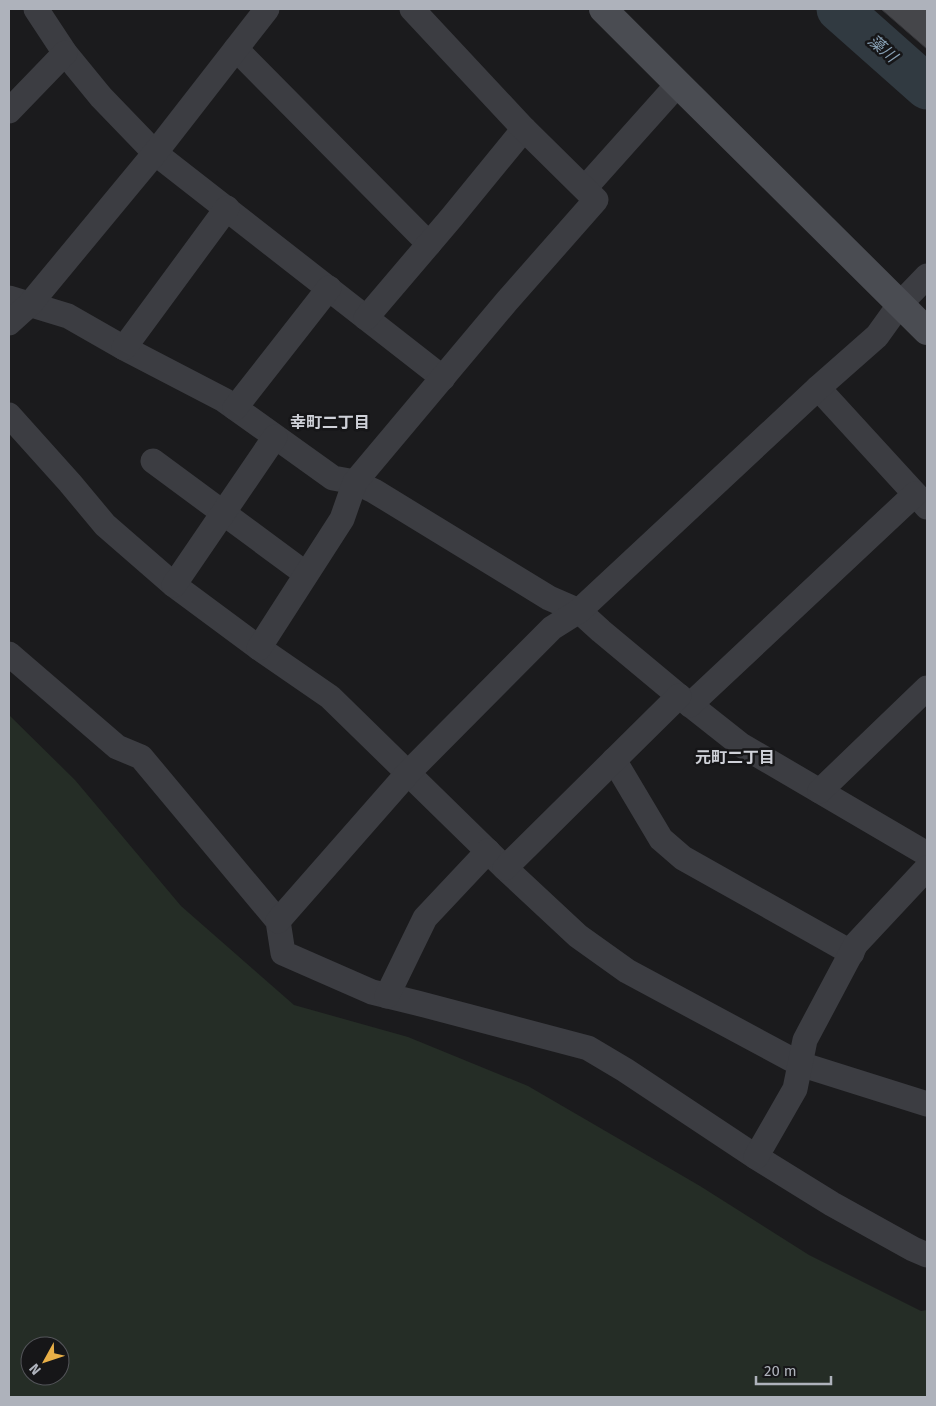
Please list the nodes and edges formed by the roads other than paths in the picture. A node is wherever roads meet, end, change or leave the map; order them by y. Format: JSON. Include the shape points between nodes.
{"nodes":[{"id":1,"x":36,"y":9,"type":"edge"},
{"id":2,"x":267,"y":9,"type":"edge"},
{"id":3,"x":412,"y":9,"type":"edge"},
{"id":4,"x":604,"y":9,"type":"edge"},
{"id":5,"x":236,"y":49,"type":"junction"},
{"id":6,"x":65,"y":53,"type":"junction"},
{"id":7,"x":678,"y":84,"type":"junction"},
{"id":8,"x":9,"y":111,"type":"edge"},
{"id":9,"x":524,"y":129,"type":"junction"},
{"id":10,"x":155,"y":153,"type":"junction"},
{"id":11,"x":585,"y":188,"type":"junction"},
{"id":12,"x":227,"y":208,"type":"junction"},
{"id":13,"x":429,"y":244,"type":"junction"},
{"id":14,"x":927,"y":276,"type":"edge"},
{"id":15,"x":328,"y":288,"type":"junction"},
{"id":16,"x":19,"y":301,"type":"edge"},
{"id":17,"x":900,"y":304,"type":"junction"},
{"id":18,"x":366,"y":318,"type":"junction"},
{"id":19,"x":9,"y":323,"type":"edge"},
{"id":20,"x":927,"y":331,"type":"edge"},
{"id":21,"x":124,"y":348,"type":"junction"},
{"id":22,"x":443,"y":378,"type":"junction"},
{"id":23,"x":818,"y":388,"type":"junction"},
{"id":24,"x":235,"y":408,"type":"junction"},
{"id":25,"x":9,"y":415,"type":"edge"},
{"id":26,"x":276,"y":437,"type":"junction"},
{"id":27,"x":153,"y":461,"type":"dead end"},
{"id":28,"x":355,"y":482,"type":"junction"},
{"id":29,"x":921,"y":500,"type":"edge"},
{"id":30,"x":224,"y":513,"type":"junction"},
{"id":31,"x":306,"y":574,"type":"junction"},
{"id":32,"x":174,"y":585,"type":"junction"},
{"id":33,"x":579,"y":611,"type":"junction"},
{"id":34,"x":259,"y":648,"type":"junction"},
{"id":35,"x":9,"y":654,"type":"edge"},
{"id":36,"x":927,"y":688,"type":"edge"},
{"id":37,"x":684,"y":701,"type":"junction"},
{"id":38,"x":614,"y":760,"type":"junction"},
{"id":39,"x":408,"y":773,"type":"junction"},
{"id":40,"x":820,"y":791,"type":"junction"},
{"id":41,"x":927,"y":854,"type":"edge"},
{"id":42,"x":496,"y":859,"type":"junction"},
{"id":43,"x":927,"y":868,"type":"edge"},
{"id":44,"x":278,"y":921,"type":"junction"},
{"id":45,"x":852,"y":953,"type":"junction"},
{"id":46,"x":387,"y":996,"type":"junction"},
{"id":47,"x":800,"y":1064,"type":"junction"},
{"id":48,"x":927,"y":1104,"type":"edge"},
{"id":49,"x":756,"y":1157,"type":"junction"},
{"id":50,"x":927,"y":1255,"type":"edge"}],
"edges":[{"from":1,"to":6,"type":"street"},
{"from":2,"to":5,"type":"street"},
{"from":3,"to":9,"type":"street"},
{"from":4,"to":7,"type":"street"},
{"from":5,"to":10,"type":"street"},
{"from":5,"to":13,"type":"street"},
{"from":6,"to":8,"type":"street"},
{"from":6,"to":10,"type":"street","via":[[101,97]]},
{"from":7,"to":11,"type":"street"},
{"from":7,"to":17,"type":"street"},
{"from":9,"to":11,"type":"street"},
{"from":9,"to":13,"type":"street"},
{"from":10,"to":12,"type":"street"},
{"from":10,"to":16,"type":"street"},
{"from":11,"to":22,"type":"street","via":[[596,200]]},
{"from":12,"to":15,"type":"street"},
{"from":12,"to":21,"type":"street"},
{"from":13,"to":18,"type":"street"},
{"from":14,"to":17,"type":"street"},
{"from":15,"to":18,"type":"street"},
{"from":15,"to":24,"type":"street"},
{"from":16,"to":19,"type":"street"},
{"from":16,"to":21,"type":"street","via":[[68,316]]},
{"from":17,"to":20,"type":"street"},
{"from":17,"to":23,"type":"street","via":[[877,336]]},
{"from":18,"to":22,"type":"street"},
{"from":21,"to":24,"type":"street"},
{"from":22,"to":28,"type":"street"},
{"from":23,"to":29,"type":"street"},
{"from":23,"to":33,"type":"street"},
{"from":24,"to":26,"type":"street"},
{"from":25,"to":32,"type":"street","via":[[105,525]]},
{"from":26,"to":28,"type":"street","via":[[334,478]]},
{"from":26,"to":30,"type":"street"},
{"from":27,"to":30,"type":"street"},
{"from":28,"to":31,"type":"street","via":[[342,519]]},
{"from":28,"to":33,"type":"street","via":[[374,490],[549,598]]},
{"from":29,"to":37,"type":"street"},
{"from":30,"to":31,"type":"street"},
{"from":30,"to":32,"type":"street"},
{"from":31,"to":34,"type":"street"},
{"from":32,"to":34,"type":"street"},
{"from":33,"to":37,"type":"street"},
{"from":33,"to":39,"type":"street","via":[[552,628]]},
{"from":34,"to":39,"type":"street","via":[[330,697]]},
{"from":35,"to":44,"type":"street","via":[[117,747],[141,757]]},
{"from":36,"to":40,"type":"street"},
{"from":37,"to":38,"type":"street"},
{"from":37,"to":40,"type":"street","via":[[741,745]]},
{"from":38,"to":42,"type":"street"},
{"from":38,"to":45,"type":"street","via":[[661,839],[683,858]]},
{"from":39,"to":42,"type":"street"},
{"from":39,"to":44,"type":"street"},
{"from":40,"to":41,"type":"street"},
{"from":42,"to":46,"type":"street","via":[[425,918]]},
{"from":42,"to":47,"type":"street","via":[[578,936],[627,971]]},
{"from":43,"to":45,"type":"street","via":[[856,944]]},
{"from":44,"to":46,"type":"street","via":[[283,953]]},
{"from":45,"to":47,"type":"street","via":[[805,1040]]},
{"from":46,"to":49,"type":"street","via":[[588,1048]]},
{"from":47,"to":48,"type":"street"},
{"from":47,"to":49,"type":"street","via":[[795,1089]]},
{"from":49,"to":50,"type":"street","via":[[832,1204]]}]}
